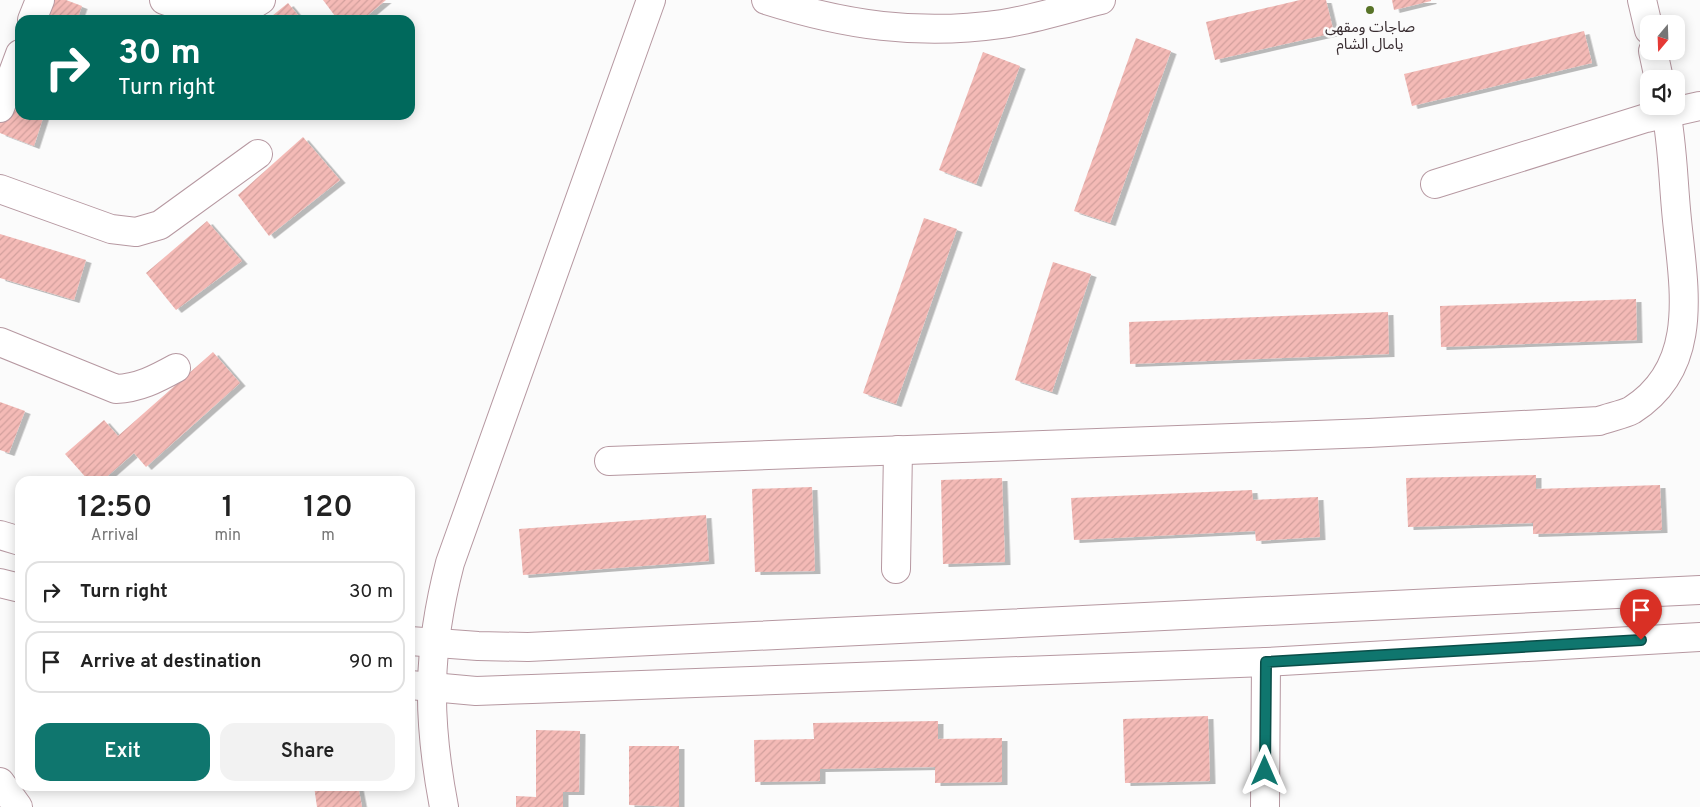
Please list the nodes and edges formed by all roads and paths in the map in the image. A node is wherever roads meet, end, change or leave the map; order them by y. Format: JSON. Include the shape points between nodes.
{"nodes":[{"id":1,"x":40,"y":0,"type":"edge"},
{"id":2,"x":164,"y":0,"type":"edge"},
{"id":3,"x":261,"y":0,"type":"edge"},
{"id":4,"x":651,"y":0,"type":"edge"},
{"id":5,"x":766,"y":0,"type":"edge"},
{"id":6,"x":1102,"y":0,"type":"edge"},
{"id":7,"x":1642,"y":0,"type":"edge"},
{"id":8,"x":1007,"y":12,"type":"edge"},
{"id":9,"x":34,"y":15,"type":"edge"},
{"id":10,"x":1646,"y":15,"type":"edge"},
{"id":11,"x":15,"y":68,"type":"edge"},
{"id":12,"x":1700,"y":106,"type":"edge"},
{"id":13,"x":0,"y":108,"type":"edge"},
{"id":14,"x":1685,"y":108,"type":"edge"},
{"id":15,"x":1650,"y":115,"type":"edge"},
{"id":16,"x":1667,"y":115,"type":"edge"},
{"id":17,"x":258,"y":154,"type":"dead end"},
{"id":18,"x":1435,"y":184,"type":"dead end"},
{"id":19,"x":0,"y":189,"type":"edge"},
{"id":20,"x":0,"y":342,"type":"edge"},
{"id":21,"x":176,"y":368,"type":"dead end"},
{"id":22,"x":898,"y":450,"type":"junction"},
{"id":23,"x":609,"y":460,"type":"dead end"},
{"id":24,"x":0,"y":535,"type":"edge"},
{"id":25,"x":15,"y":540,"type":"edge"},
{"id":26,"x":896,"y":569,"type":"dead end"},
{"id":27,"x":0,"y":583,"type":"edge"},
{"id":28,"x":15,"y":587,"type":"edge"},
{"id":29,"x":1700,"y":590,"type":"edge"},
{"id":30,"x":1700,"y":637,"type":"edge"},
{"id":31,"x":422,"y":642,"type":"edge"},
{"id":32,"x":1266,"y":662,"type":"junction"},
{"id":33,"x":420,"y":686,"type":"edge"},
{"id":34,"x":0,"y":782,"type":"edge"},
{"id":35,"x":18,"y":807,"type":"edge"},
{"id":36,"x":444,"y":807,"type":"edge"},
{"id":37,"x":1265,"y":807,"type":"edge"}],
"edges":[{"from":1,"to":9,"type":"street"},
{"from":2,"to":3,"type":"street","via":[[208,14],[223,14],[238,12]]},
{"from":4,"to":31,"type":"street","via":[[460,532],[440,603]]},
{"from":5,"to":8,"type":"street","via":[[820,16],[902,29],[942,30]]},
{"from":6,"to":8,"type":"street"},
{"from":7,"to":10,"type":"street"},
{"from":11,"to":13,"type":"street"},
{"from":12,"to":14,"type":"street"},
{"from":15,"to":18,"type":"street"},
{"from":16,"to":22,"type":"street","via":[[1685,298],[1685,330],[1675,362],[1657,390],[1631,411],[1599,421]]},
{"from":17,"to":19,"type":"street","via":[[160,226],[136,232],[111,229]]},
{"from":20,"to":21,"type":"street","via":[[116,389],[148,383]]},
{"from":22,"to":23,"type":"street"},
{"from":22,"to":26,"type":"street"},
{"from":24,"to":25,"type":"street"},
{"from":27,"to":28,"type":"street"},
{"from":29,"to":31,"type":"street","via":[[538,646]]},
{"from":30,"to":32,"type":"street"},
{"from":31,"to":33,"type":"street"},
{"from":32,"to":33,"type":"street","via":[[476,691]]},
{"from":32,"to":37,"type":"street"},
{"from":33,"to":36,"type":"street"},
{"from":34,"to":35,"type":"street"}]}
